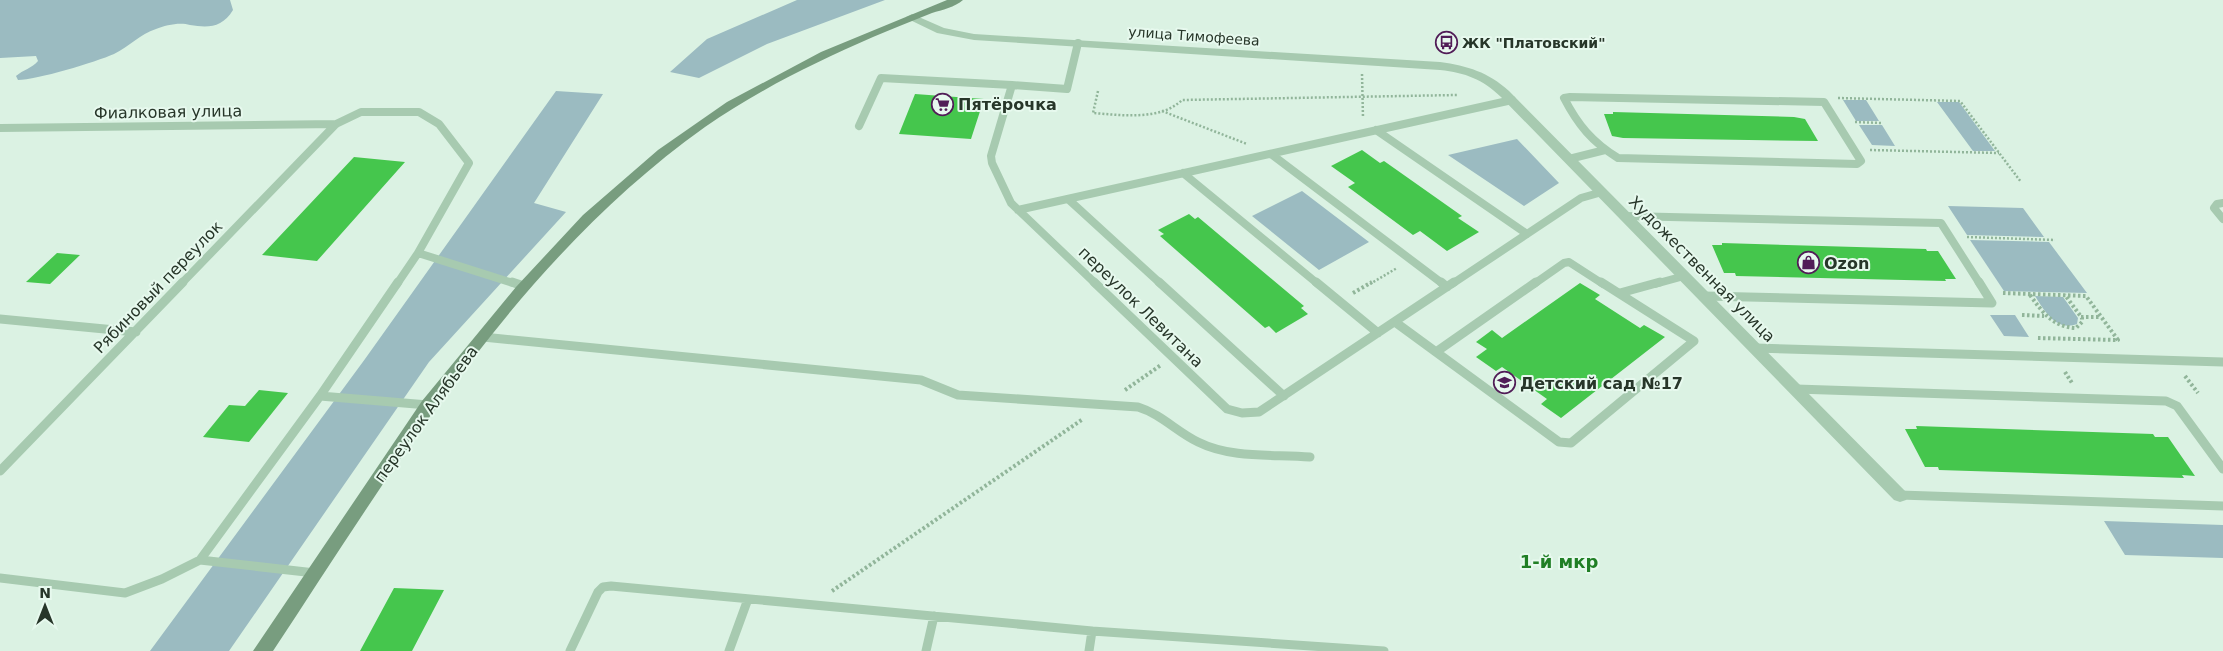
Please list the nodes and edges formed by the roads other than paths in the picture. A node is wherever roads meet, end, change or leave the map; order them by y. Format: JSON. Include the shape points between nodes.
{"nodes":[{"id":1,"x":957,"y":0,"type":"edge"},
{"id":2,"x":912,"y":17,"type":"junction"},
{"id":3,"x":1078,"y":44,"type":"junction"},
{"id":4,"x":1477,"y":72,"type":"joint"},
{"id":5,"x":1012,"y":85,"type":"junction"},
{"id":6,"x":1512,"y":100,"type":"junction"},
{"id":7,"x":336,"y":124,"type":"junction"},
{"id":8,"x":859,"y":126,"type":"dead end"},
{"id":9,"x":0,"y":128,"type":"edge"},
{"id":10,"x":1376,"y":130,"type":"junction"},
{"id":11,"x":1605,"y":150,"type":"junction"},
{"id":12,"x":1271,"y":154,"type":"junction"},
{"id":13,"x":1569,"y":159,"type":"junction"},
{"id":14,"x":1183,"y":173,"type":"junction"},
{"id":15,"x":1602,"y":192,"type":"junction"},
{"id":16,"x":1068,"y":199,"type":"junction"},
{"id":17,"x":1011,"y":203,"type":"joint"},
{"id":18,"x":2223,"y":203,"type":"edge"},
{"id":19,"x":1018,"y":210,"type":"junction"},
{"id":20,"x":1625,"y":216,"type":"junction"},
{"id":21,"x":2223,"y":219,"type":"edge"},
{"id":22,"x":1527,"y":234,"type":"junction"},
{"id":23,"x":418,"y":253,"type":"junction"},
{"id":24,"x":1684,"y":276,"type":"junction"},
{"id":25,"x":524,"y":286,"type":"junction"},
{"id":26,"x":1448,"y":287,"type":"junction"},
{"id":27,"x":1620,"y":293,"type":"junction"},
{"id":28,"x":1704,"y":296,"type":"junction"},
{"id":29,"x":0,"y":319,"type":"edge"},
{"id":30,"x":1395,"y":322,"type":"junction"},
{"id":31,"x":136,"y":332,"type":"junction"},
{"id":32,"x":1378,"y":333,"type":"junction"},
{"id":33,"x":483,"y":337,"type":"junction"},
{"id":34,"x":1756,"y":348,"type":"junction"},
{"id":35,"x":1436,"y":352,"type":"junction"},
{"id":36,"x":2223,"y":362,"type":"edge"},
{"id":37,"x":1796,"y":389,"type":"junction"},
{"id":38,"x":320,"y":396,"type":"junction"},
{"id":39,"x":1284,"y":396,"type":"junction"},
{"id":40,"x":428,"y":405,"type":"junction"},
{"id":41,"x":1310,"y":456,"type":"dead end"},
{"id":42,"x":2223,"y":469,"type":"edge"},
{"id":43,"x":0,"y":471,"type":"edge"},
{"id":44,"x":1900,"y":495,"type":"joint"},
{"id":45,"x":2223,"y":506,"type":"edge"},
{"id":46,"x":200,"y":560,"type":"junction"},
{"id":47,"x":315,"y":573,"type":"junction"},
{"id":48,"x":0,"y":578,"type":"edge"},
{"id":49,"x":748,"y":599,"type":"junction"},
{"id":50,"x":934,"y":616,"type":"junction"},
{"id":51,"x":1092,"y":631,"type":"junction"},
{"id":52,"x":1284,"y":647,"type":"edge"},
{"id":53,"x":262,"y":651,"type":"edge"},
{"id":54,"x":570,"y":651,"type":"edge"},
{"id":55,"x":729,"y":651,"type":"edge"},
{"id":56,"x":926,"y":651,"type":"edge"},
{"id":57,"x":1089,"y":651,"type":"edge"},
{"id":58,"x":1384,"y":651,"type":"edge"}],
"edges":[{"from":1,"to":2,"type":"main road","name":"переулок Алябьева"},
{"from":2,"to":3,"type":"street","name":"улица Тимофеева","via":[[955,34]]},
{"from":2,"to":25,"type":"main road","name":"переулок Алябьева","via":[[820,56],[743,98],[660,155],[613,194]]},
{"from":3,"to":4,"type":"street","name":"улица Тимофеева","via":[[1440,66]]},
{"from":3,"to":5,"type":"lane","via":[[1067,89]]},
{"from":4,"to":6,"type":"street","name":"Художественная улица"},
{"from":5,"to":8,"type":"lane","via":[[881,78]]},
{"from":5,"to":17,"type":"lane","via":[[991,160]]},
{"from":6,"to":10,"type":"lane"},
{"from":6,"to":13,"type":"street","name":"Художественная улица"},
{"from":7,"to":9,"type":"lane","name":"Фиалковая улица"},
{"from":7,"to":23,"type":"lane","via":[[361,112],[419,112],[439,124],[469,163]]},
{"from":7,"to":31,"type":"lane","name":"Рябиновый переулок"},
{"from":10,"to":12,"type":"lane"},
{"from":10,"to":22,"type":"lane"},
{"from":11,"to":11,"type":"lane","via":[[1579,126],[1564,98],[1824,102],[1861,163],[1618,158]]},
{"from":11,"to":13,"type":"lane"},
{"from":12,"to":14,"type":"lane"},
{"from":12,"to":26,"type":"lane"},
{"from":13,"to":15,"type":"street","name":"Художественная улица"},
{"from":14,"to":16,"type":"lane"},
{"from":14,"to":32,"type":"lane"},
{"from":15,"to":20,"type":"street","name":"Художественная улица"},
{"from":15,"to":22,"type":"lane","via":[[1581,198]]},
{"from":16,"to":19,"type":"lane"},
{"from":16,"to":39,"type":"lane"},
{"from":17,"to":19,"type":"lane","name":"переулок Левитана"},
{"from":18,"to":21,"type":"lane","via":[[2214,208]]},
{"from":19,"to":39,"type":"lane","name":"переулок Левитана","via":[[1226,409],[1242,413],[1259,412]]},
{"from":20,"to":24,"type":"street","name":"Художественная улица"},
{"from":20,"to":28,"type":"lane","via":[[1940,223],[1992,303]]},
{"from":22,"to":26,"type":"lane"},
{"from":23,"to":25,"type":"lane"},
{"from":23,"to":38,"type":"lane"},
{"from":24,"to":27,"type":"lane"},
{"from":24,"to":28,"type":"street","name":"Художественная улица"},
{"from":25,"to":33,"type":"main road","name":"переулок Алябьева"},
{"from":26,"to":30,"type":"lane"},
{"from":27,"to":35,"type":"lane","via":[[1574,264],[1564,263]]},
{"from":27,"to":35,"type":"lane","via":[[1692,338],[1694,344],[1571,443],[1559,442]]},
{"from":28,"to":34,"type":"street","name":"Художественная улица"},
{"from":29,"to":31,"type":"lane"},
{"from":30,"to":32,"type":"lane"},
{"from":30,"to":35,"type":"lane"},
{"from":31,"to":43,"type":"lane","name":"Рябиновый переулок"},
{"from":32,"to":39,"type":"lane"},
{"from":33,"to":40,"type":"main road","name":"переулок Алябьева"},
{"from":33,"to":41,"type":"lane","via":[[921,380],[958,395],[1138,406],[1152,410],[1183,434],[1208,447]]},
{"from":34,"to":36,"type":"lane"},
{"from":34,"to":37,"type":"street","name":"Художественная улица"},
{"from":37,"to":42,"type":"lane","via":[[2166,400],[2177,406]]},
{"from":37,"to":44,"type":"street","name":"Художественная улица"},
{"from":38,"to":40,"type":"lane"},
{"from":38,"to":46,"type":"lane"},
{"from":40,"to":47,"type":"main road","name":"переулок Алябьева"},
{"from":44,"to":45,"type":"lane"},
{"from":46,"to":47,"type":"lane"},
{"from":46,"to":48,"type":"lane","via":[[162,580],[125,593]]},
{"from":47,"to":53,"type":"main road","name":"переулок Алябьева"},
{"from":49,"to":50,"type":"lane"},
{"from":49,"to":54,"type":"lane","via":[[603,587]]},
{"from":49,"to":55,"type":"lane"},
{"from":50,"to":51,"type":"lane"},
{"from":50,"to":56,"type":"lane"},
{"from":51,"to":52,"type":"lane"},
{"from":51,"to":57,"type":"lane"},
{"from":52,"to":58,"type":"lane"}]}
